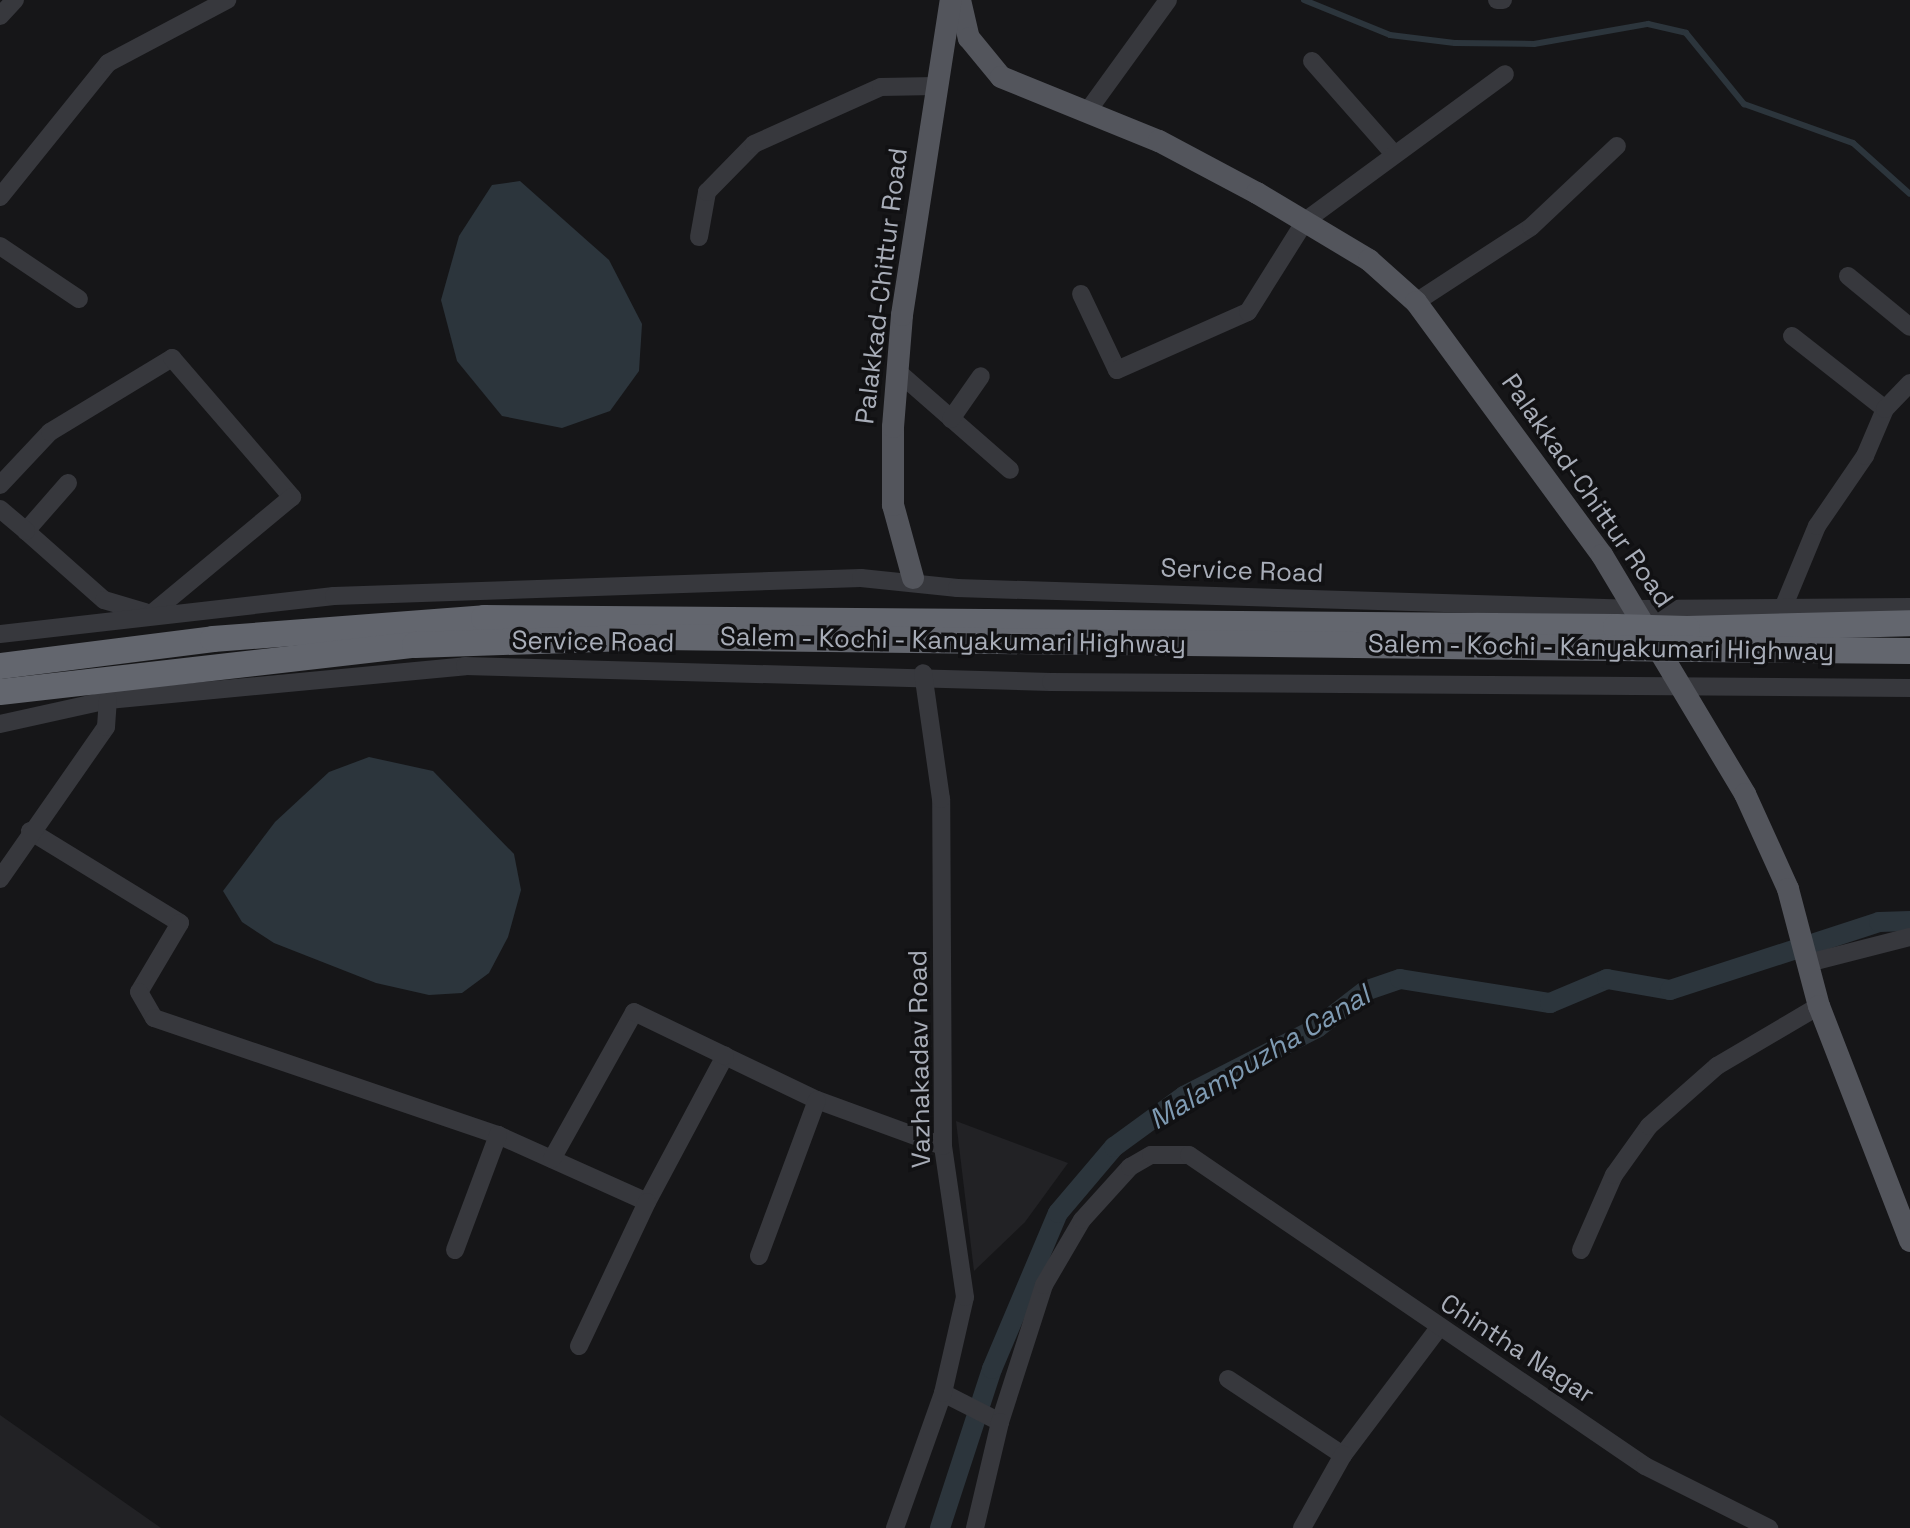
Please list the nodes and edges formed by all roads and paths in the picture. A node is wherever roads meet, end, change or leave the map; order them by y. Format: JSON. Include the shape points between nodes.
{"nodes":[{"id":1,"x":227,"y":0,"type":"edge"},
{"id":2,"x":951,"y":0,"type":"edge"},
{"id":3,"x":960,"y":0,"type":"edge"},
{"id":4,"x":1168,"y":0,"type":"edge"},
{"id":5,"x":1312,"y":61,"type":"dead end"},
{"id":6,"x":1505,"y":74,"type":"dead end"},
{"id":7,"x":935,"y":86,"type":"junction"},
{"id":8,"x":1087,"y":112,"type":"junction"},
{"id":9,"x":1617,"y":146,"type":"dead end"},
{"id":10,"x":1394,"y":154,"type":"junction"},
{"id":11,"x":0,"y":197,"type":"edge"},
{"id":12,"x":1305,"y":221,"type":"junction"},
{"id":13,"x":699,"y":237,"type":"dead end"},
{"id":14,"x":0,"y":246,"type":"edge"},
{"id":15,"x":1848,"y":276,"type":"dead end"},
{"id":16,"x":1081,"y":294,"type":"dead end"},
{"id":17,"x":79,"y":299,"type":"dead end"},
{"id":18,"x":1416,"y":302,"type":"junction"},
{"id":19,"x":1910,"y":327,"type":"edge"},
{"id":20,"x":1792,"y":336,"type":"dead end"},
{"id":21,"x":897,"y":371,"type":"junction"},
{"id":22,"x":981,"y":376,"type":"dead end"},
{"id":23,"x":1910,"y":383,"type":"edge"},
{"id":24,"x":1885,"y":409,"type":"junction"},
{"id":25,"x":951,"y":419,"type":"junction"},
{"id":26,"x":1010,"y":470,"type":"dead end"},
{"id":27,"x":68,"y":483,"type":"dead end"},
{"id":28,"x":0,"y":485,"type":"edge"},
{"id":29,"x":0,"y":509,"type":"edge"},
{"id":30,"x":26,"y":531,"type":"junction"},
{"id":31,"x":913,"y":578,"type":"junction"},
{"id":32,"x":1910,"y":607,"type":"edge"},
{"id":33,"x":1783,"y":608,"type":"junction"},
{"id":34,"x":1637,"y":609,"type":"junction"},
{"id":35,"x":151,"y":614,"type":"junction"},
{"id":36,"x":1910,"y":623,"type":"edge"},
{"id":37,"x":0,"y":634,"type":"edge"},
{"id":38,"x":1617,"y":637,"type":"junction"},
{"id":39,"x":1691,"y":639,"type":"junction"},
{"id":40,"x":1910,"y":651,"type":"edge"},
{"id":41,"x":0,"y":666,"type":"edge"},
{"id":42,"x":923,"y":673,"type":"junction"},
{"id":43,"x":1683,"y":685,"type":"junction"},
{"id":44,"x":1910,"y":688,"type":"edge"},
{"id":45,"x":0,"y":692,"type":"edge"},
{"id":46,"x":108,"y":700,"type":"junction"},
{"id":47,"x":0,"y":724,"type":"edge"},
{"id":48,"x":30,"y":831,"type":"junction"},
{"id":49,"x":0,"y":879,"type":"edge"},
{"id":50,"x":1910,"y":937,"type":"edge"},
{"id":51,"x":1807,"y":962,"type":"junction"},
{"id":52,"x":1819,"y":1006,"type":"junction"},
{"id":53,"x":725,"y":1056,"type":"junction"},
{"id":54,"x":817,"y":1100,"type":"junction"},
{"id":55,"x":498,"y":1135,"type":"junction"},
{"id":56,"x":943,"y":1146,"type":"junction"},
{"id":57,"x":552,"y":1159,"type":"junction"},
{"id":58,"x":647,"y":1202,"type":"junction"},
{"id":59,"x":1910,"y":1241,"type":"edge"},
{"id":60,"x":455,"y":1250,"type":"dead end"},
{"id":61,"x":1581,"y":1250,"type":"dead end"},
{"id":62,"x":759,"y":1256,"type":"dead end"},
{"id":63,"x":1438,"y":1329,"type":"junction"},
{"id":64,"x":579,"y":1346,"type":"dead end"},
{"id":65,"x":1228,"y":1379,"type":"dead end"},
{"id":66,"x":943,"y":1393,"type":"junction"},
{"id":67,"x":1000,"y":1422,"type":"junction"},
{"id":68,"x":1343,"y":1455,"type":"junction"},
{"id":69,"x":895,"y":1528,"type":"edge"},
{"id":70,"x":975,"y":1528,"type":"edge"},
{"id":71,"x":1302,"y":1528,"type":"edge"},
{"id":72,"x":1769,"y":1528,"type":"edge"}],
"edges":[{"from":1,"to":11,"type":"street","via":[[108,63]]},
{"from":2,"to":7,"type":"main road","name":"Palakkad-Chittur Road"},
{"from":3,"to":8,"type":"main road","name":"Palakkad-Chittur Road","via":[[969,38],[1001,77]]},
{"from":4,"to":8,"type":"street"},
{"from":5,"to":10,"type":"street"},
{"from":6,"to":10,"type":"street"},
{"from":7,"to":13,"type":"street","via":[[881,87],[754,144],[707,192]]},
{"from":7,"to":21,"type":"main road","name":"Palakkad-Chittur Road"},
{"from":8,"to":12,"type":"main road","name":"Palakkad-Chittur Road","via":[[1159,141]]},
{"from":9,"to":18,"type":"street","via":[[1531,227]]},
{"from":10,"to":12,"type":"street"},
{"from":12,"to":16,"type":"street","via":[[1248,312],[1126,369],[1117,370]]},
{"from":12,"to":18,"type":"main road","name":"Palakkad-Chittur Road","via":[[1369,260]]},
{"from":14,"to":17,"type":"street"},
{"from":15,"to":19,"type":"street"},
{"from":18,"to":34,"type":"main road","name":"Palakkad-Chittur Road"},
{"from":20,"to":24,"type":"street"},
{"from":21,"to":25,"type":"street"},
{"from":21,"to":31,"type":"main road","name":"Palakkad-Chittur Road","via":[[893,505]]},
{"from":22,"to":25,"type":"street"},
{"from":23,"to":24,"type":"street"},
{"from":24,"to":33,"type":"street","via":[[1865,456],[1817,526]]},
{"from":25,"to":26,"type":"street"},
{"from":27,"to":30,"type":"street"},
{"from":28,"to":35,"type":"street","via":[[50,432],[172,358],[292,497]]},
{"from":29,"to":30,"type":"street"},
{"from":30,"to":35,"type":"street","via":[[104,600]]},
{"from":31,"to":34,"type":"street","name":"Service Road","via":[[957,588]]},
{"from":31,"to":35,"type":"street","name":"Service Road","via":[[510,586]]},
{"from":32,"to":33,"type":"street","name":"Service Road"},
{"from":33,"to":34,"type":"street","name":"Service Road"},
{"from":34,"to":43,"type":"main road","name":"Palakkad-Chittur Road"},
{"from":35,"to":37,"type":"street","name":"Service Road"},
{"from":36,"to":39,"type":"highway","name":"Salem - Kochi - Kanyakumari Highway"},
{"from":38,"to":39,"type":"highway","name":"Salem - Kochi - Kanyakumari Highway","bridge":true},
{"from":38,"to":41,"type":"highway","name":"Salem - Kochi - Kanyakumari Highway","via":[[484,618],[228,637]]},
{"from":38,"to":45,"type":"highway","name":"Salem - Kochi - Kanyakumari Highway","via":[[644,638],[415,645]]},
{"from":39,"to":40,"type":"highway","name":"Salem - Kochi - Kanyakumari Highway"},
{"from":42,"to":43,"type":"street","name":"Service Road","via":[[1051,682]]},
{"from":42,"to":46,"type":"street","name":"Service Road","via":[[465,666]]},
{"from":42,"to":56,"type":"street","name":"Vazhakadav Road","via":[[941,799]]},
{"from":43,"to":44,"type":"street","name":"Service Road"},
{"from":43,"to":51,"type":"main road","name":"Palakkad-Chittur Road","via":[[1745,794]]},
{"from":46,"to":47,"type":"street","name":"Service Road"},
{"from":46,"to":48,"type":"street","via":[[106,727]]},
{"from":48,"to":49,"type":"street"},
{"from":48,"to":55,"type":"street","via":[[180,923],[139,992],[154,1018]]},
{"from":50,"to":51,"type":"street"},
{"from":51,"to":52,"type":"main road","name":"Palakkad-Chittur Road"},
{"from":52,"to":59,"type":"main road","name":"Palakkad-Chittur Road"},
{"from":52,"to":61,"type":"street","via":[[1717,1066],[1649,1126],[1614,1175]]},
{"from":53,"to":54,"type":"street"},
{"from":53,"to":57,"type":"street","via":[[634,1012]]},
{"from":53,"to":58,"type":"street"},
{"from":54,"to":56,"type":"street"},
{"from":54,"to":62,"type":"street"},
{"from":55,"to":57,"type":"street"},
{"from":55,"to":60,"type":"street"},
{"from":56,"to":66,"type":"street","name":"Vazhakadav Road","via":[[965,1297]]},
{"from":57,"to":58,"type":"street"},
{"from":58,"to":64,"type":"street"},
{"from":63,"to":67,"type":"street","name":"Chintha Nagar","via":[[1213,1166],[1163,1153],[1107,1187],[1044,1285]]},
{"from":63,"to":68,"type":"street"},
{"from":63,"to":72,"type":"street","name":"Chintha Nagar","via":[[1645,1466]]},
{"from":65,"to":68,"type":"street"},
{"from":66,"to":67,"type":"street"},
{"from":66,"to":69,"type":"street","name":"Vazhakadav Road"},
{"from":67,"to":70,"type":"street","name":"Chintha Nagar"},
{"from":68,"to":71,"type":"street"}]}
